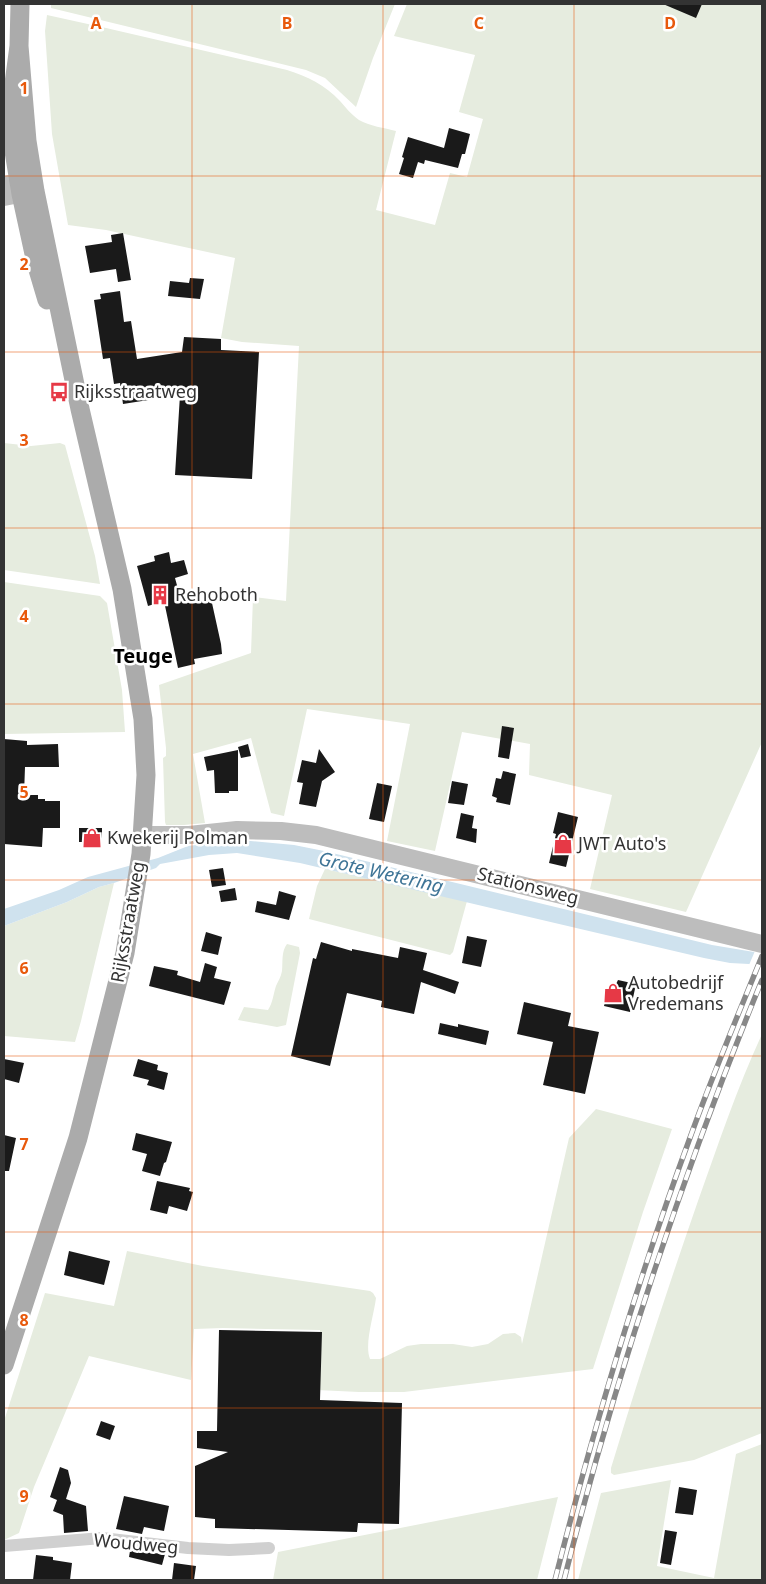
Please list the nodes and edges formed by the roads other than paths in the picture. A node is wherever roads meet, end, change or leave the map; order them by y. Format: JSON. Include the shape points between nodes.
{"nodes":[{"id":1,"x":20,"y":4,"type":"edge"},
{"id":2,"x":17,"y":190,"type":"edge"},
{"id":3,"x":80,"y":409,"type":"junction"},
{"id":4,"x":143,"y":835,"type":"junction"},
{"id":5,"x":762,"y":944,"type":"edge"},
{"id":6,"x":4,"y":1365,"type":"edge"},
{"id":7,"x":4,"y":1546,"type":"edge"},
{"id":8,"x":269,"y":1548,"type":"dead end"}],
"edges":[{"from":1,"to":2,"type":"main road","name":"Rijksstraatweg","via":[[10,113]]},
{"from":2,"to":3,"type":"main road","name":"Rijksstraatweg"},
{"from":2,"to":3,"type":"main road","name":"Rijksstraatweg","via":[[65,366]]},
{"from":3,"to":4,"type":"main road","name":"Rijksstraatweg","via":[[122,589],[143,719],[146,775]]},
{"from":4,"to":5,"type":"street","name":"Stationsweg","via":[[237,830],[316,835]]},
{"from":4,"to":6,"type":"main road","name":"Rijksstraatweg","via":[[123,962],[78,1138]]},
{"from":7,"to":8,"type":"street","name":"Woudweg","via":[[102,1538],[188,1548]]}]}
